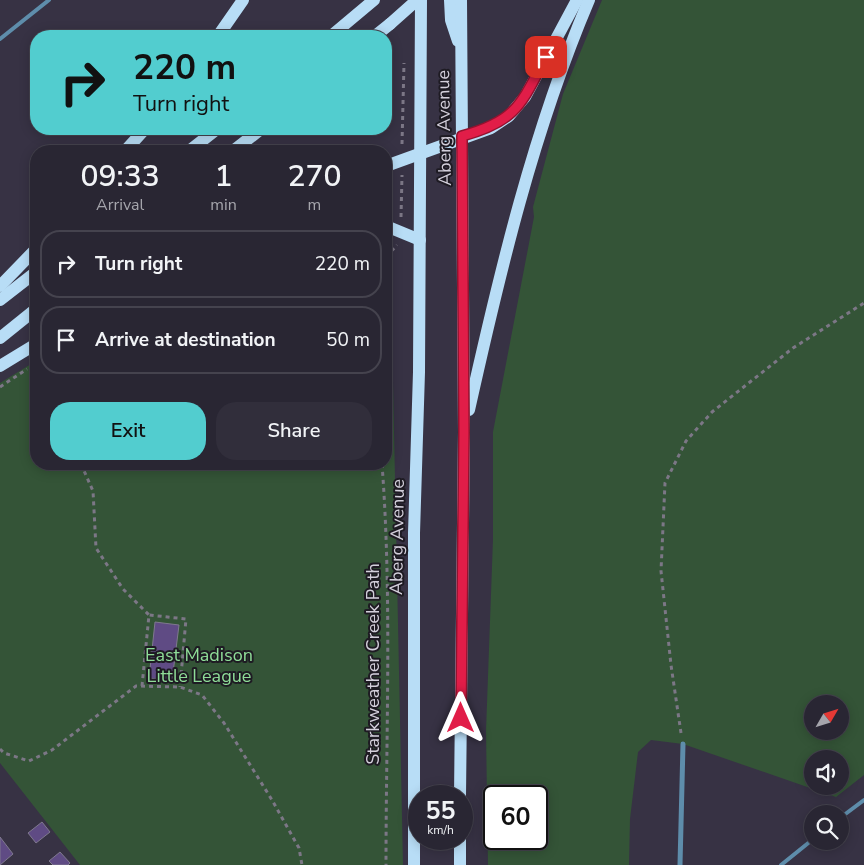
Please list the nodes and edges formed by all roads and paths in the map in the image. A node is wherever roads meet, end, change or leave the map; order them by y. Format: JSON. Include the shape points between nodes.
{"nodes":[{"id":1,"x":49,"y":0,"type":"edge"},
{"id":2,"x":243,"y":0,"type":"edge"},
{"id":3,"x":374,"y":0,"type":"edge"},
{"id":4,"x":417,"y":0,"type":"edge"},
{"id":5,"x":421,"y":0,"type":"edge"},
{"id":6,"x":450,"y":0,"type":"edge"},
{"id":7,"x":461,"y":0,"type":"edge"},
{"id":8,"x":577,"y":0,"type":"edge"},
{"id":9,"x":589,"y":0,"type":"edge"},
{"id":10,"x":222,"y":30,"type":"edge"},
{"id":11,"x":338,"y":30,"type":"edge"},
{"id":12,"x":382,"y":30,"type":"edge"},
{"id":13,"x":0,"y":39,"type":"edge"},
{"id":14,"x":461,"y":46,"type":"junction"},
{"id":15,"x":404,"y":59,"type":"dead end"},
{"id":16,"x":140,"y":135,"type":"edge"},
{"id":17,"x":209,"y":135,"type":"edge"},
{"id":18,"x":253,"y":135,"type":"edge"},
{"id":19,"x":462,"y":136,"type":"junction"},
{"id":20,"x":130,"y":145,"type":"edge"},
{"id":21,"x":197,"y":145,"type":"edge"},
{"id":22,"x":241,"y":145,"type":"edge"},
{"id":23,"x":422,"y":152,"type":"junction"},
{"id":24,"x":403,"y":159,"type":"junction"},
{"id":25,"x":392,"y":164,"type":"edge"},
{"id":26,"x":392,"y":228,"type":"edge"},
{"id":27,"x":400,"y":230,"type":"junction"},
{"id":28,"x":420,"y":240,"type":"junction"},
{"id":29,"x":392,"y":249,"type":"edge"},
{"id":30,"x":30,"y":255,"type":"edge"},
{"id":31,"x":30,"y":277,"type":"edge"},
{"id":32,"x":0,"y":286,"type":"edge"},
{"id":33,"x":0,"y":300,"type":"edge"},
{"id":34,"x":864,"y":303,"type":"edge"},
{"id":35,"x":30,"y":314,"type":"edge"},
{"id":36,"x":0,"y":338,"type":"edge"},
{"id":37,"x":30,"y":348,"type":"edge"},
{"id":38,"x":0,"y":366,"type":"edge"},
{"id":39,"x":29,"y":368,"type":"dead end"},
{"id":40,"x":0,"y":387,"type":"edge"},
{"id":41,"x":464,"y":432,"type":"junction"},
{"id":42,"x":84,"y":470,"type":"edge"},
{"id":43,"x":382,"y":470,"type":"edge"},
{"id":44,"x":149,"y":615,"type":"junction"},
{"id":45,"x":142,"y":686,"type":"junction"},
{"id":46,"x":180,"y":687,"type":"junction"},
{"id":47,"x":683,"y":744,"type":"joint"},
{"id":48,"x":0,"y":750,"type":"edge"},
{"id":49,"x":460,"y":785,"type":"edge"},
{"id":50,"x":864,"y":800,"type":"edge"},
{"id":51,"x":849,"y":811,"type":"edge"},
{"id":52,"x":804,"y":846,"type":"edge"},
{"id":53,"x":460,"y":850,"type":"edge"},
{"id":54,"x":302,"y":865,"type":"edge"},
{"id":55,"x":386,"y":865,"type":"edge"},
{"id":56,"x":414,"y":865,"type":"edge"},
{"id":57,"x":460,"y":865,"type":"edge"},
{"id":58,"x":680,"y":865,"type":"edge"},
{"id":59,"x":781,"y":865,"type":"edge"}],
"edges":[{"from":1,"to":13,"type":"lane"},
{"from":2,"to":10,"type":"main road"},
{"from":3,"to":11,"type":"main road"},
{"from":4,"to":12,"type":"main road","bridge":true},
{"from":5,"to":23,"type":"main road","name":"Aberg Avenue"},
{"from":6,"to":14,"type":"main road","via":[[453,27]]},
{"from":7,"to":14,"type":"main road","name":"Aberg Avenue"},
{"from":8,"to":19,"type":"main road","via":[[520,105],[497,125]]},
{"from":9,"to":41,"type":"main road","via":[[563,62],[525,179]]},
{"from":14,"to":19,"type":"main road","name":"Aberg Avenue"},
{"from":15,"to":24,"type":"path"},
{"from":16,"to":20,"type":"main road"},
{"from":17,"to":21,"type":"main road"},
{"from":18,"to":22,"type":"main road"},
{"from":19,"to":23,"type":"main road"},
{"from":19,"to":41,"type":"main road","name":"Aberg Avenue"},
{"from":23,"to":24,"type":"main road"},
{"from":23,"to":28,"type":"main road","name":"Aberg Avenue"},
{"from":24,"to":25,"type":"main road"},
{"from":24,"to":27,"type":"path"},
{"from":26,"to":27,"type":"main road"},
{"from":27,"to":28,"type":"main road"},
{"from":27,"to":29,"type":"path","via":[[397,244]]},
{"from":28,"to":56,"type":"main road","name":"Aberg Avenue","via":[[414,533]]},
{"from":30,"to":32,"type":"main road"},
{"from":31,"to":33,"type":"main road"},
{"from":34,"to":47,"type":"path","via":[[793,348],[712,412],[686,441],[665,482],[661,571]]},
{"from":35,"to":36,"type":"main road"},
{"from":37,"to":38,"type":"main road"},
{"from":39,"to":40,"type":"path"},
{"from":41,"to":49,"type":"main road","name":"Aberg Avenue"},
{"from":42,"to":44,"type":"path","via":[[93,490],[96,548],[123,589]]},
{"from":43,"to":55,"type":"path","name":"Starkweather Creek Path","via":[[389,621]]},
{"from":44,"to":45,"type":"path"},
{"from":44,"to":46,"type":"path","via":[[186,619]]},
{"from":45,"to":46,"type":"path"},
{"from":45,"to":48,"type":"path","via":[[136,686],[52,750],[29,761]]},
{"from":46,"to":54,"type":"path","via":[[202,695],[224,723],[299,848]]},
{"from":47,"to":58,"type":"street"},
{"from":50,"to":51,"type":"lane"},
{"from":52,"to":59,"type":"lane"},
{"from":53,"to":57,"type":"main road"}]}
